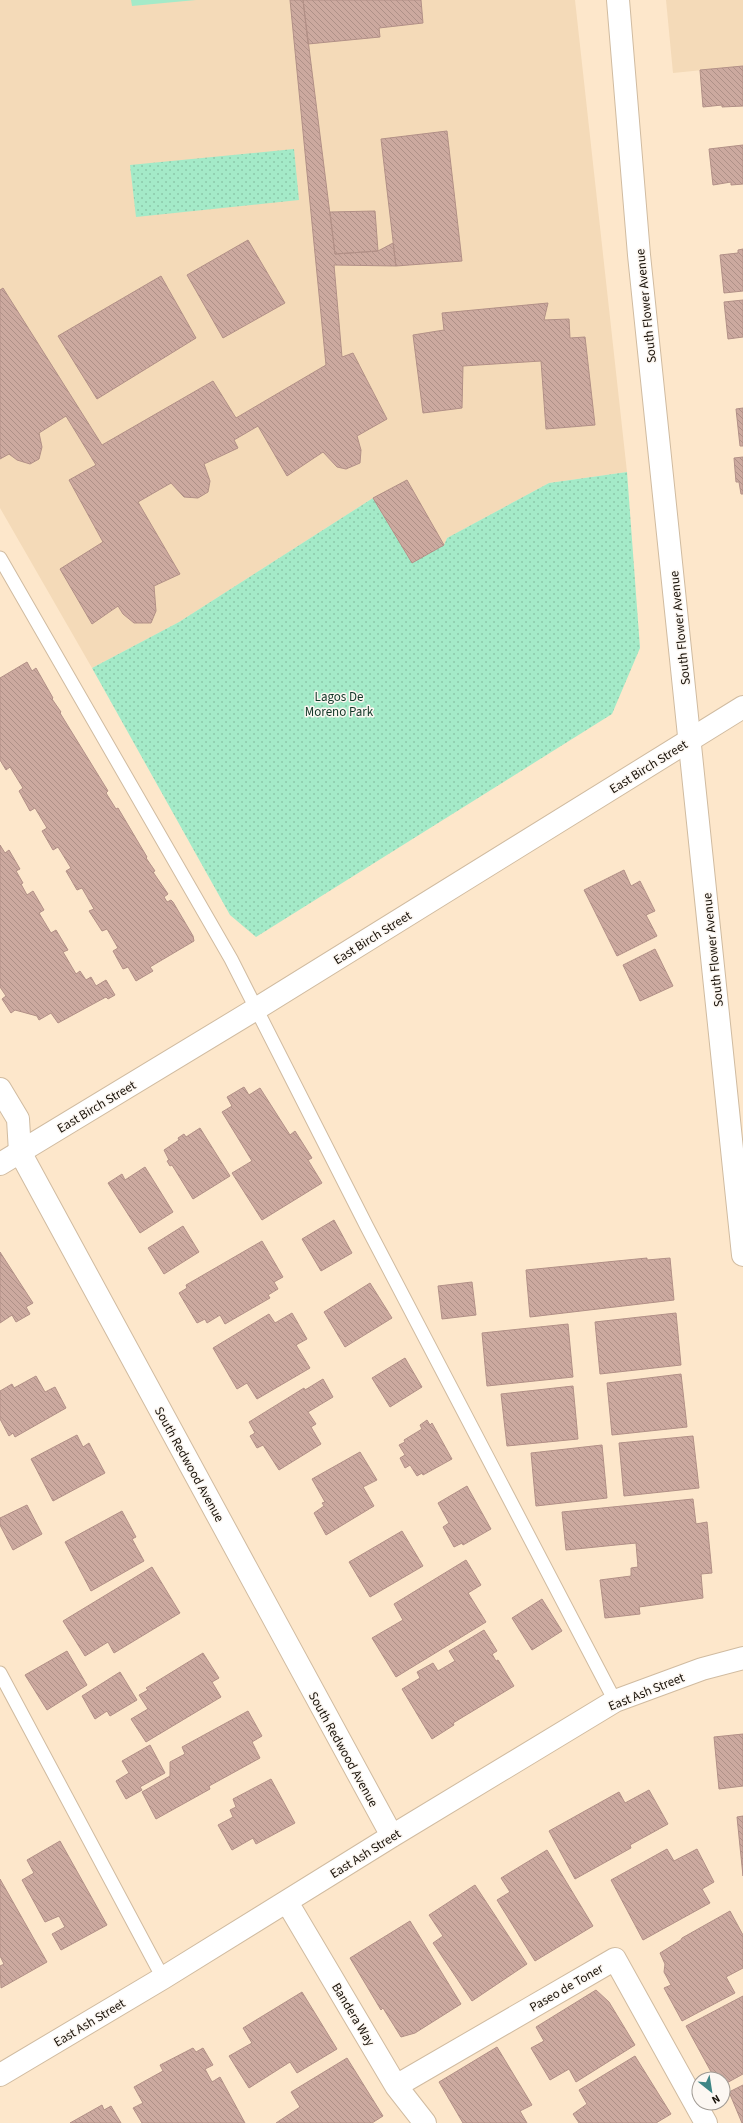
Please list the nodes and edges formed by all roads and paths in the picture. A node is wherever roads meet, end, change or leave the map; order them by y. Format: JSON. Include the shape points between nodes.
{"nodes":[{"id":1,"x":618,"y":0,"type":"edge"},
{"id":2,"x":0,"y":558,"type":"edge"},
{"id":3,"x":743,"y":707,"type":"edge"},
{"id":4,"x":691,"y":740,"type":"junction"},
{"id":5,"x":256,"y":1009,"type":"junction"},
{"id":6,"x":0,"y":1089,"type":"edge"},
{"id":7,"x":20,"y":1152,"type":"junction"},
{"id":8,"x":0,"y":1164,"type":"edge"},
{"id":9,"x":743,"y":1255,"type":"edge"},
{"id":10,"x":743,"y":1658,"type":"edge"},
{"id":11,"x":0,"y":1673,"type":"edge"},
{"id":12,"x":615,"y":1701,"type":"junction"},
{"id":13,"x":392,"y":1836,"type":"junction"},
{"id":14,"x":287,"y":1902,"type":"junction"},
{"id":15,"x":163,"y":1978,"type":"junction"},
{"id":16,"x":0,"y":2075,"type":"edge"},
{"id":17,"x":396,"y":2086,"type":"junction"},
{"id":18,"x":425,"y":2123,"type":"edge"},
{"id":19,"x":706,"y":2123,"type":"edge"}],
"edges":[{"from":1,"to":4,"type":"street","name":"South Flower Avenue","via":[[639,254]]},
{"from":2,"to":5,"type":"lane","via":[[231,958]]},
{"from":3,"to":4,"type":"street","name":"East Birch Street"},
{"from":4,"to":5,"type":"street","name":"East Birch Street"},
{"from":4,"to":9,"type":"street","name":"South Flower Avenue"},
{"from":5,"to":7,"type":"street","name":"East Birch Street"},
{"from":5,"to":12,"type":"lane"},
{"from":6,"to":7,"type":"street","name":"South Redwood Avenue","via":[[18,1119]]},
{"from":7,"to":8,"type":"street","name":"East Birch Street"},
{"from":7,"to":13,"type":"street","name":"South Redwood Avenue"},
{"from":10,"to":12,"type":"street","name":"East Ash Street","via":[[702,1669]]},
{"from":11,"to":15,"type":"lane"},
{"from":12,"to":13,"type":"street","name":"East Ash Street"},
{"from":13,"to":14,"type":"street","name":"East Ash Street"},
{"from":14,"to":15,"type":"street","name":"East Ash Street"},
{"from":14,"to":17,"type":"street","name":"Bandera Way"},
{"from":15,"to":16,"type":"street","name":"East Ash Street"},
{"from":17,"to":18,"type":"street","name":"Bandera Way"},
{"from":17,"to":19,"type":"street","name":"Paseo de Toner","via":[[615,1959]]}]}
